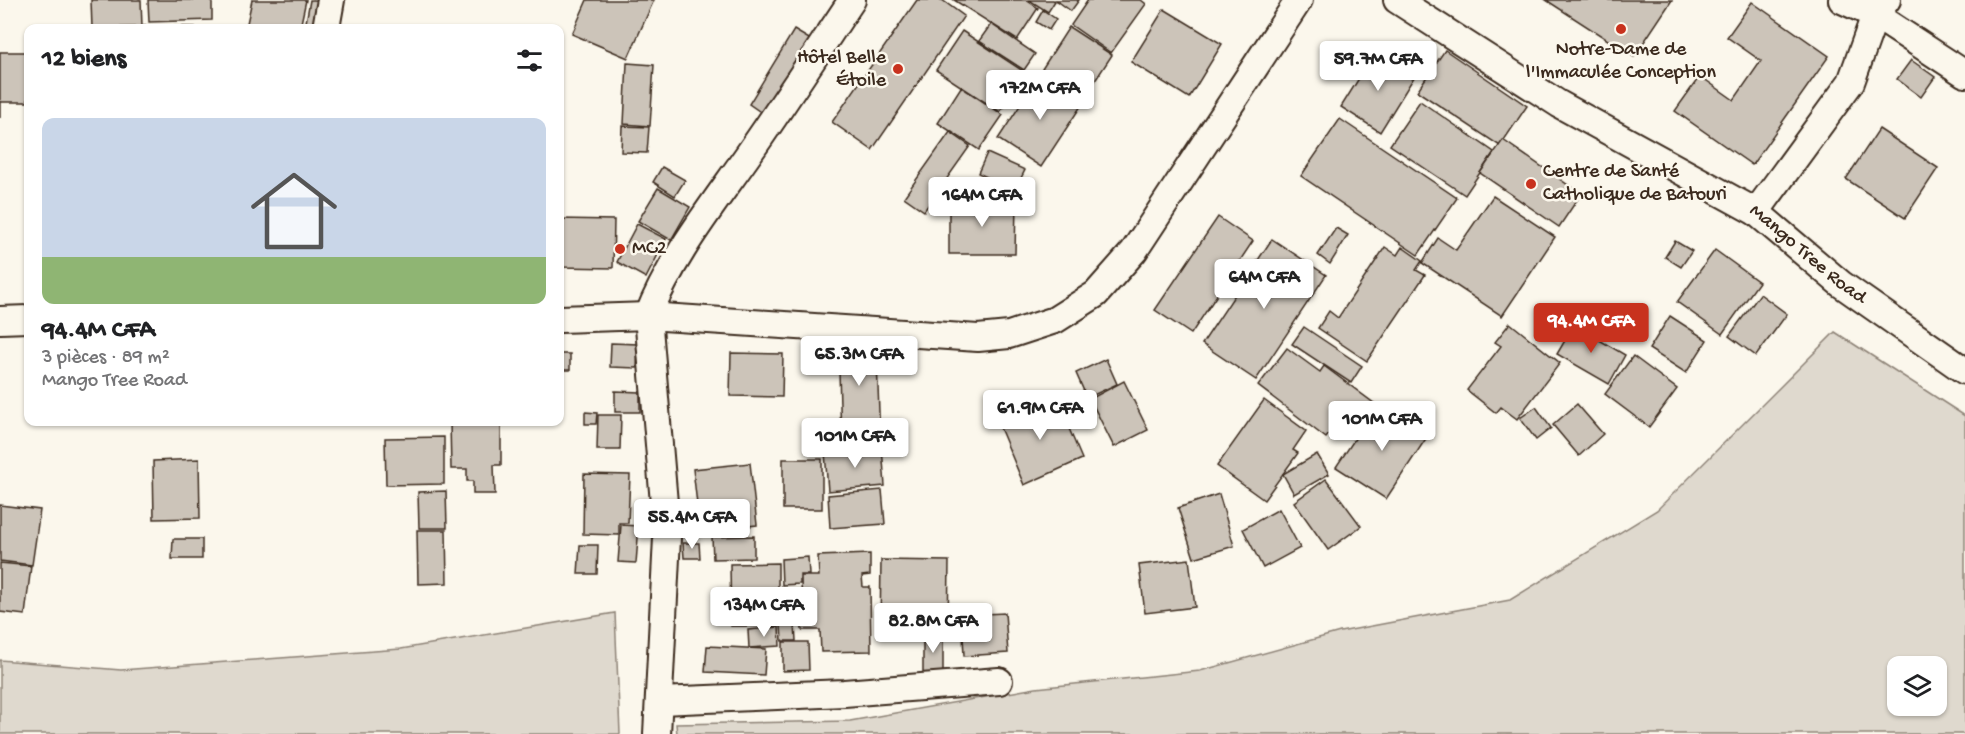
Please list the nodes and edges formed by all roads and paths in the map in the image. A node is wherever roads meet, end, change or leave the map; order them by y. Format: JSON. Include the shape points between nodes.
{"nodes":[{"id":1,"x":331,"y":0,"type":"edge"},
{"id":2,"x":852,"y":0,"type":"edge"},
{"id":3,"x":1299,"y":0,"type":"edge"},
{"id":4,"x":1397,"y":0,"type":"edge"},
{"id":5,"x":1842,"y":0,"type":"edge"},
{"id":6,"x":1881,"y":8,"type":"edge"},
{"id":7,"x":327,"y":24,"type":"edge"},
{"id":8,"x":1962,"y":69,"type":"edge"},
{"id":9,"x":1756,"y":212,"type":"junction"},
{"id":10,"x":648,"y":316,"type":"junction"},
{"id":11,"x":24,"y":319,"type":"edge"},
{"id":12,"x":564,"y":319,"type":"edge"},
{"id":13,"x":0,"y":320,"type":"edge"},
{"id":14,"x":1965,"y":371,"type":"edge"},
{"id":15,"x":999,"y":681,"type":"dead end"},
{"id":16,"x":660,"y":701,"type":"junction"},
{"id":17,"x":657,"y":734,"type":"edge"}],
"edges":[{"from":1,"to":7,"type":"street"},
{"from":2,"to":10,"type":"street","via":[[681,250]]},
{"from":3,"to":10,"type":"street","via":[[1134,251],[1096,294],[1055,320],[1009,335],[978,338]]},
{"from":4,"to":9,"type":"street","name":"Mango Tree Road","via":[[1559,105]]},
{"from":5,"to":6,"type":"street"},
{"from":6,"to":8,"type":"street"},
{"from":6,"to":9,"type":"street","via":[[1851,82]]},
{"from":9,"to":14,"type":"street","name":"Mango Tree Road","via":[[1841,284]]},
{"from":10,"to":12,"type":"street"},
{"from":10,"to":16,"type":"street","via":[[667,538]]},
{"from":11,"to":13,"type":"street"},
{"from":15,"to":16,"type":"street"},
{"from":16,"to":17,"type":"street"}]}
